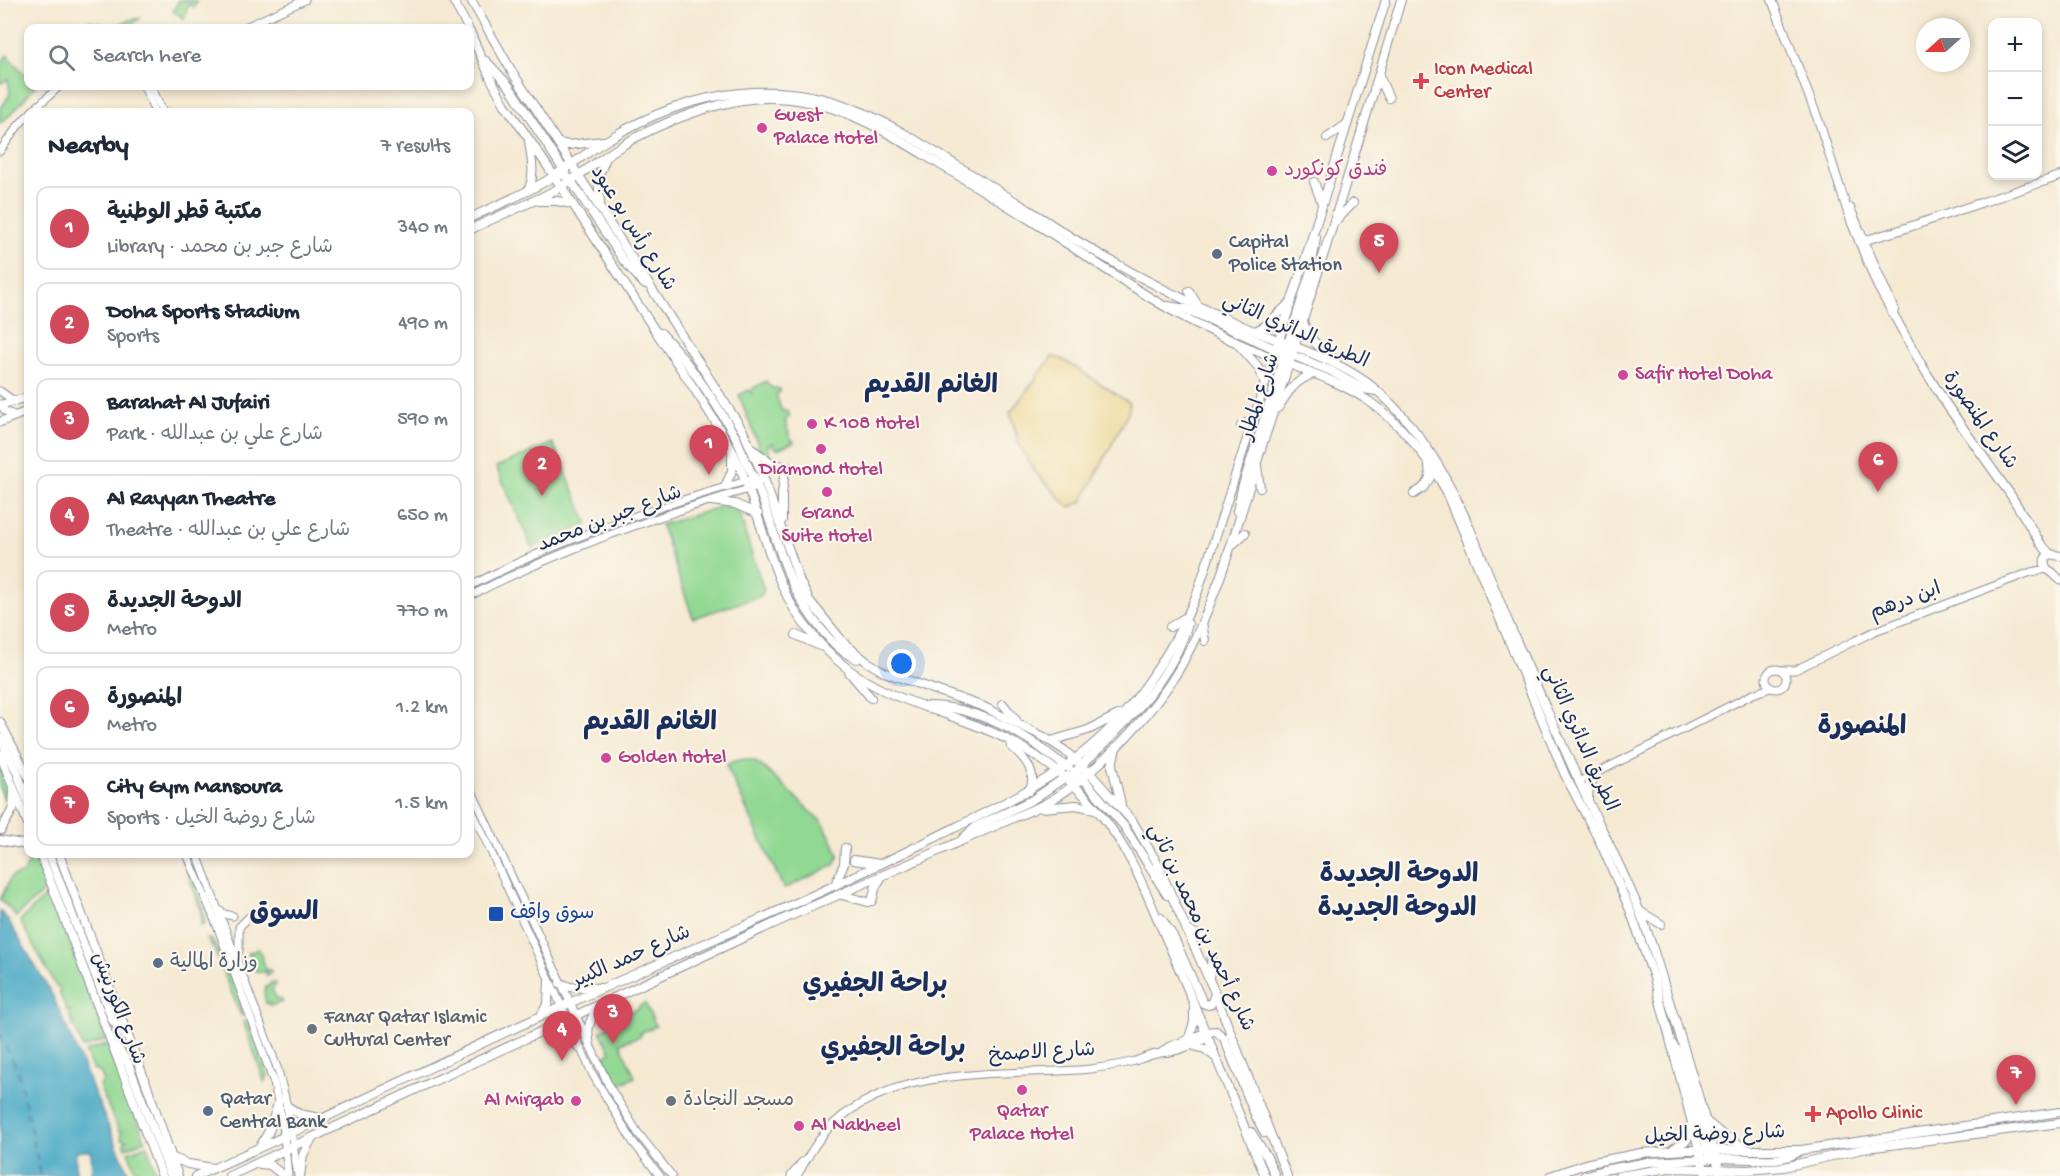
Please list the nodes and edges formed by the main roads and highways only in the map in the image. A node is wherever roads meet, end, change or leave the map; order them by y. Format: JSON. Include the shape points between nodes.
{"nodes":[{"id":1,"x":453,"y":0,"type":"edge"},
{"id":2,"x":471,"y":0,"type":"edge"},
{"id":3,"x":1386,"y":0,"type":"edge"},
{"id":4,"x":1401,"y":0,"type":"edge"},
{"id":5,"x":1772,"y":0,"type":"edge"},
{"id":6,"x":1777,"y":0,"type":"edge"},
{"id":7,"x":1779,"y":14,"type":"junction"},
{"id":8,"x":466,"y":24,"type":"edge"},
{"id":9,"x":474,"y":40,"type":"edge"},
{"id":10,"x":483,"y":58,"type":"junction"},
{"id":11,"x":1378,"y":76,"type":"junction"},
{"id":12,"x":1389,"y":98,"type":"dead end"},
{"id":13,"x":1348,"y":124,"type":"junction"},
{"id":14,"x":528,"y":136,"type":"junction"},
{"id":15,"x":1327,"y":138,"type":"dead end"},
{"id":16,"x":606,"y":141,"type":"junction"},
{"id":17,"x":558,"y":143,"type":"junction"},
{"id":18,"x":610,"y":153,"type":"junction"},
{"id":19,"x":572,"y":164,"type":"junction"},
{"id":20,"x":564,"y":170,"type":"junction"},
{"id":21,"x":579,"y":175,"type":"junction"},
{"id":22,"x":554,"y":176,"type":"junction"},
{"id":23,"x":2060,"y":176,"type":"edge"},
{"id":24,"x":571,"y":181,"type":"junction"},
{"id":25,"x":1314,"y":182,"type":"dead end"},
{"id":26,"x":561,"y":187,"type":"junction"},
{"id":27,"x":527,"y":191,"type":"junction"},
{"id":28,"x":532,"y":203,"type":"junction"},
{"id":29,"x":1322,"y":203,"type":"junction"},
{"id":30,"x":1353,"y":203,"type":"dead end"},
{"id":31,"x":572,"y":204,"type":"junction"},
{"id":32,"x":601,"y":209,"type":"junction"},
{"id":33,"x":474,"y":216,"type":"edge"},
{"id":34,"x":1317,"y":223,"type":"junction"},
{"id":35,"x":1334,"y":223,"type":"junction"},
{"id":36,"x":474,"y":228,"type":"edge"},
{"id":37,"x":1863,"y":243,"type":"junction"},
{"id":38,"x":1163,"y":278,"type":"dead end"},
{"id":39,"x":1153,"y":283,"type":"junction"},
{"id":40,"x":1189,"y":291,"type":"dead end"},
{"id":41,"x":657,"y":297,"type":"junction"},
{"id":42,"x":1292,"y":300,"type":"junction"},
{"id":43,"x":1165,"y":306,"type":"junction"},
{"id":44,"x":1199,"y":307,"type":"junction"},
{"id":45,"x":646,"y":318,"type":"junction"},
{"id":46,"x":1303,"y":320,"type":"junction"},
{"id":47,"x":1255,"y":331,"type":"junction"},
{"id":48,"x":1234,"y":340,"type":"junction"},
{"id":49,"x":1284,"y":353,"type":"junction"},
{"id":50,"x":1339,"y":366,"type":"junction"},
{"id":51,"x":1314,"y":374,"type":"junction"},
{"id":52,"x":1265,"y":384,"type":"junction"},
{"id":53,"x":1377,"y":390,"type":"junction"},
{"id":54,"x":24,"y":398,"type":"edge"},
{"id":55,"x":1,"y":407,"type":"edge"},
{"id":56,"x":24,"y":413,"type":"edge"},
{"id":57,"x":1254,"y":419,"type":"junction"},
{"id":58,"x":1271,"y":419,"type":"junction"},
{"id":59,"x":0,"y":422,"type":"edge"},
{"id":60,"x":1240,"y":426,"type":"dead end"},
{"id":61,"x":731,"y":448,"type":"junction"},
{"id":62,"x":752,"y":449,"type":"junction"},
{"id":63,"x":1424,"y":455,"type":"junction"},
{"id":64,"x":1257,"y":463,"type":"junction"},
{"id":65,"x":790,"y":468,"type":"dead end"},
{"id":66,"x":1227,"y":474,"type":"dead end"},
{"id":67,"x":784,"y":477,"type":"dead end"},
{"id":68,"x":756,"y":482,"type":"junction"},
{"id":69,"x":724,"y":487,"type":"road end"},
{"id":70,"x":1260,"y":488,"type":"dead end"},
{"id":71,"x":1232,"y":490,"type":"junction"},
{"id":72,"x":1414,"y":494,"type":"dead end"},
{"id":73,"x":711,"y":501,"type":"road end"},
{"id":74,"x":758,"y":514,"type":"junction"},
{"id":75,"x":782,"y":530,"type":"junction"},
{"id":76,"x":1235,"y":533,"type":"junction"},
{"id":77,"x":1245,"y":533,"type":"dead end"},
{"id":78,"x":1232,"y":545,"type":"junction"},
{"id":79,"x":2054,"y":563,"type":"edge"},
{"id":80,"x":2060,"y":579,"type":"edge"},
{"id":81,"x":1190,"y":611,"type":"junction"},
{"id":82,"x":1202,"y":622,"type":"junction"},
{"id":83,"x":1170,"y":627,"type":"dead end"},
{"id":84,"x":796,"y":635,"type":"dead end"},
{"id":85,"x":1205,"y":641,"type":"dead end"},
{"id":86,"x":825,"y":649,"type":"junction"},
{"id":87,"x":866,"y":661,"type":"junction"},
{"id":88,"x":843,"y":665,"type":"junction"},
{"id":89,"x":871,"y":698,"type":"dead end"},
{"id":90,"x":1003,"y":704,"type":"dead end"},
{"id":91,"x":923,"y":705,"type":"junction"},
{"id":92,"x":1124,"y":712,"type":"junction"},
{"id":93,"x":0,"y":722,"type":"edge"},
{"id":94,"x":1018,"y":723,"type":"junction"},
{"id":95,"x":1547,"y":730,"type":"junction"},
{"id":96,"x":999,"y":736,"type":"junction"},
{"id":97,"x":0,"y":738,"type":"edge"},
{"id":98,"x":1051,"y":741,"type":"junction"},
{"id":99,"x":1117,"y":745,"type":"junction"},
{"id":100,"x":0,"y":754,"type":"edge"},
{"id":101,"x":1066,"y":766,"type":"junction"},
{"id":102,"x":24,"y":768,"type":"edge"},
{"id":103,"x":1079,"y":770,"type":"junction"},
{"id":104,"x":1057,"y":772,"type":"junction"},
{"id":105,"x":1597,"y":774,"type":"road end"},
{"id":106,"x":11,"y":777,"type":"junction"},
{"id":107,"x":1065,"y":778,"type":"junction"},
{"id":108,"x":1580,"y":782,"type":"junction"},
{"id":109,"x":1073,"y":785,"type":"junction"},
{"id":110,"x":24,"y":791,"type":"edge"},
{"id":111,"x":1028,"y":791,"type":"junction"},
{"id":112,"x":1589,"y":802,"type":"junction"},
{"id":113,"x":1122,"y":807,"type":"junction"},
{"id":114,"x":1033,"y":809,"type":"junction"},
{"id":115,"x":24,"y":810,"type":"edge"},
{"id":116,"x":1098,"y":811,"type":"junction"},
{"id":117,"x":1,"y":835,"type":"edge"},
{"id":118,"x":959,"y":842,"type":"junction"},
{"id":119,"x":24,"y":845,"type":"edge"},
{"id":120,"x":845,"y":848,"type":"dead end"},
{"id":121,"x":40,"y":858,"type":"edge"},
{"id":122,"x":51,"y":858,"type":"edge"},
{"id":123,"x":62,"y":858,"type":"edge"},
{"id":124,"x":854,"y":860,"type":"dead end"},
{"id":125,"x":880,"y":864,"type":"junction"},
{"id":126,"x":881,"y":877,"type":"junction"},
{"id":127,"x":834,"y":885,"type":"junction"},
{"id":128,"x":842,"y":895,"type":"junction"},
{"id":129,"x":1152,"y":906,"type":"junction"},
{"id":130,"x":1178,"y":909,"type":"junction"},
{"id":131,"x":1640,"y":910,"type":"junction"},
{"id":132,"x":1661,"y":924,"type":"dead end"},
{"id":133,"x":1187,"y":930,"type":"junction"},
{"id":134,"x":1203,"y":937,"type":"dead end"},
{"id":135,"x":1212,"y":957,"type":"dead end"},
{"id":136,"x":1209,"y":979,"type":"junction"},
{"id":137,"x":549,"y":981,"type":"road end"},
{"id":138,"x":560,"y":983,"type":"road end"},
{"id":139,"x":604,"y":988,"type":"junction"},
{"id":140,"x":1215,"y":993,"type":"junction"},
{"id":141,"x":1194,"y":1002,"type":"junction"},
{"id":142,"x":601,"y":1005,"type":"junction"},
{"id":143,"x":1225,"y":1017,"type":"junction"},
{"id":144,"x":537,"y":1019,"type":"junction"},
{"id":145,"x":542,"y":1032,"type":"junction"},
{"id":146,"x":1220,"y":1033,"type":"junction"},
{"id":147,"x":1207,"y":1035,"type":"junction"},
{"id":148,"x":129,"y":1039,"type":"junction"},
{"id":149,"x":111,"y":1040,"type":"junction"},
{"id":150,"x":1671,"y":1042,"type":"junction"},
{"id":151,"x":590,"y":1045,"type":"road end"},
{"id":152,"x":580,"y":1048,"type":"road end"},
{"id":153,"x":1216,"y":1058,"type":"junction"},
{"id":154,"x":279,"y":1101,"type":"road end"},
{"id":155,"x":287,"y":1106,"type":"road end"},
{"id":156,"x":2060,"y":1112,"type":"edge"},
{"id":157,"x":1240,"y":1117,"type":"junction"},
{"id":158,"x":324,"y":1119,"type":"junction"},
{"id":159,"x":1706,"y":1120,"type":"junction"},
{"id":160,"x":1692,"y":1122,"type":"junction"},
{"id":161,"x":2060,"y":1123,"type":"edge"},
{"id":162,"x":313,"y":1137,"type":"junction"},
{"id":163,"x":260,"y":1146,"type":"junction"},
{"id":164,"x":1276,"y":1148,"type":"junction"},
{"id":165,"x":1747,"y":1150,"type":"junction"},
{"id":166,"x":1802,"y":1150,"type":"junction"},
{"id":167,"x":1670,"y":1151,"type":"junction"},
{"id":168,"x":171,"y":1157,"type":"junction"},
{"id":169,"x":1710,"y":1163,"type":"edge"},
{"id":170,"x":253,"y":1165,"type":"junction"},
{"id":171,"x":213,"y":1168,"type":"junction"},
{"id":172,"x":1669,"y":1168,"type":"junction"},
{"id":173,"x":1745,"y":1173,"type":"edge"},
{"id":174,"x":162,"y":1176,"type":"edge"},
{"id":175,"x":171,"y":1176,"type":"edge"},
{"id":176,"x":178,"y":1176,"type":"edge"},
{"id":177,"x":196,"y":1176,"type":"edge"},
{"id":178,"x":229,"y":1176,"type":"edge"},
{"id":179,"x":286,"y":1176,"type":"edge"},
{"id":180,"x":299,"y":1176,"type":"edge"},
{"id":181,"x":1265,"y":1176,"type":"edge"},
{"id":182,"x":1275,"y":1176,"type":"edge"},
{"id":183,"x":1287,"y":1176,"type":"edge"},
{"id":184,"x":1550,"y":1176,"type":"edge"},
{"id":185,"x":1584,"y":1176,"type":"edge"},
{"id":186,"x":1619,"y":1176,"type":"edge"},
{"id":187,"x":1691,"y":1176,"type":"edge"}],
"edges":[{"from":1,"to":8,"type":"main road","name":"شارع رأس بو عبود"},
{"from":2,"to":17,"type":"main road","name":"شارع رأس بو عبود"},
{"from":3,"to":13,"type":"main road","name":"شارع المطار"},
{"from":4,"to":11,"type":"main road","name":"شارع المطار"},
{"from":5,"to":7,"type":"main road","name":"شارع المنصورة"},
{"from":6,"to":7,"type":"main road","name":"شارع المنصورة"},
{"from":7,"to":37,"type":"main road","name":"شارع المنصورة"},
{"from":9,"to":10,"type":"main road","name":"شارع رأس بو عبود"},
{"from":10,"to":14,"type":"main road","name":"شارع رأس بو عبود","via":[[496,90]]},
{"from":10,"to":20,"type":"main road","via":[[508,86]]},
{"from":11,"to":12,"type":"main road"},
{"from":11,"to":35,"type":"main road","name":"شارع المطار"},
{"from":13,"to":15,"type":"main road"},
{"from":13,"to":29,"type":"main road","name":"شارع المطار"},
{"from":14,"to":22,"type":"main road","name":"شارع رأس بو عبود"},
{"from":14,"to":27,"type":"main road","via":[[532,172]]},
{"from":16,"to":17,"type":"main road"},
{"from":16,"to":19,"type":"main road","name":"الطريق الدائري الثاني"},
{"from":16,"to":39,"type":"main road","name":"الطريق الدائري الثاني","via":[[663,112],[711,97],[775,91],[822,98],[886,122]]},
{"from":17,"to":19,"type":"main road","name":"شارع رأس بو عبود"},
{"from":18,"to":21,"type":"main road","name":"الطريق الدائري الثاني"},
{"from":18,"to":32,"type":"main road","via":[[598,177]]},
{"from":18,"to":43,"type":"main road","name":"الطريق الدائري الثاني","via":[[654,129],[735,101],[768,98],[819,104],[883,130]]},
{"from":19,"to":20,"type":"main road","name":"الطريق الدائري الثاني"},
{"from":19,"to":21,"type":"main road","name":"شارع رأس بو عبود"},
{"from":20,"to":21,"type":"main road","via":[[571,176]]},
{"from":20,"to":22,"type":"main road","name":"الطريق الدائري الثاني"},
{"from":21,"to":24,"type":"main road","name":"الطريق الدائري الثاني"},
{"from":21,"to":32,"type":"main road","name":"شارع رأس بو عبود"},
{"from":22,"to":24,"type":"main road","via":[[563,175]]},
{"from":22,"to":26,"type":"main road","name":"شارع رأس بو عبود"},
{"from":22,"to":27,"type":"main road","name":"الطريق الدائري الثاني"},
{"from":23,"to":37,"type":"main road"},
{"from":24,"to":26,"type":"main road","name":"الطريق الدائري الثاني"},
{"from":24,"to":41,"type":"main road","via":[[624,261]]},
{"from":25,"to":29,"type":"main road"},
{"from":26,"to":28,"type":"main road","name":"الطريق الدائري الثاني"},
{"from":26,"to":31,"type":"main road","name":"شارع رأس بو عبود"},
{"from":27,"to":33,"type":"main road","name":"الطريق الدائري الثاني"},
{"from":28,"to":31,"type":"main road"},
{"from":28,"to":36,"type":"main road","name":"الطريق الدائري الثاني"},
{"from":29,"to":34,"type":"main road","name":"شارع المطار"},
{"from":30,"to":35,"type":"main road"},
{"from":31,"to":45,"type":"main road","name":"شارع رأس بو عبود"},
{"from":32,"to":41,"type":"main road","name":"شارع رأس بو عبود"},
{"from":34,"to":42,"type":"main road","name":"شارع المطار"},
{"from":34,"to":49,"type":"main road","via":[[1313,262]]},
{"from":35,"to":46,"type":"main road","name":"شارع المطار"},
{"from":37,"to":79,"type":"main road","name":"شارع المنصورة","via":[[1921,364]]},
{"from":38,"to":39,"type":"main road"},
{"from":39,"to":44,"type":"main road","name":"الطريق الدائري الثاني"},
{"from":40,"to":44,"type":"main road"},
{"from":41,"to":62,"type":"main road","name":"شارع رأس بو عبود"},
{"from":42,"to":47,"type":"main road"},
{"from":42,"to":49,"type":"main road","name":"شارع المطار"},
{"from":43,"to":48,"type":"main road","name":"الطريق الدائري الثاني"},
{"from":43,"to":49,"type":"main road","via":[[1186,309]]},
{"from":44,"to":47,"type":"main road","name":"الطريق الدائري الثاني"},
{"from":45,"to":61,"type":"main road","name":"شارع رأس بو عبود"},
{"from":45,"to":68,"type":"main road","via":[[682,357],[718,409]]},
{"from":46,"to":49,"type":"main road","name":"شارع المطار"},
{"from":46,"to":50,"type":"main road","via":[[1310,338]]},
{"from":47,"to":49,"type":"main road","name":"الطريق الدائري الثاني"},
{"from":48,"to":49,"type":"main road","name":"الطريق الدائري الثاني"},
{"from":48,"to":52,"type":"main road","via":[[1259,368]]},
{"from":49,"to":50,"type":"main road","name":"الطريق الدائري الثاني"},
{"from":49,"to":51,"type":"main road","name":"الطريق الدائري الثاني"},
{"from":49,"to":52,"type":"main road","name":"شارع المطار"},
{"from":49,"to":53,"type":"main road","via":[[1331,371],[1363,389]]},
{"from":49,"to":58,"type":"main road","name":"شارع المطار"},
{"from":49,"to":76,"type":"main road","via":[[1240,497]]},
{"from":50,"to":53,"type":"main road","name":"الطريق الدائري الثاني"},
{"from":51,"to":58,"type":"main road","via":[[1295,384]]},
{"from":51,"to":63,"type":"main road","name":"الطريق الدائري الثاني","via":[[1369,401]]},
{"from":52,"to":57,"type":"main road","name":"شارع المطار"},
{"from":53,"to":108,"type":"main road","name":"الطريق الدائري الثاني","via":[[1407,422],[1448,480]]},
{"from":54,"to":55,"type":"main road"},
{"from":56,"to":59,"type":"main road"},
{"from":57,"to":60,"type":"main road"},
{"from":57,"to":71,"type":"main road","name":"شارع المطار"},
{"from":58,"to":64,"type":"main road","name":"شارع المطار"},
{"from":61,"to":68,"type":"main road","name":"شارع رأس بو عبود"},
{"from":61,"to":69,"type":"main road","via":[[732,471]]},
{"from":62,"to":65,"type":"main road","via":[[772,463]]},
{"from":62,"to":68,"type":"main road","name":"شارع رأس بو عبود"},
{"from":63,"to":72,"type":"main road","via":[[1430,478]]},
{"from":63,"to":95,"type":"main road","name":"الطريق الدائري الثاني","via":[[1459,518]]},
{"from":64,"to":70,"type":"main road"},
{"from":64,"to":76,"type":"main road","name":"شارع المطار"},
{"from":66,"to":71,"type":"main road"},
{"from":67,"to":75,"type":"main road"},
{"from":68,"to":74,"type":"main road","name":"شارع أحمد بن محمد بن ثاني"},
{"from":68,"to":75,"type":"main road","name":"شارع أحمد بن محمد بن ثاني"},
{"from":68,"to":87,"type":"main road","via":[[786,570],[805,608],[840,648]]},
{"from":71,"to":81,"type":"main road","name":"شارع المطار"},
{"from":73,"to":74,"type":"main road","via":[[735,504]]},
{"from":74,"to":86,"type":"main road","name":"شارع أحمد بن محمد بن ثاني","via":[[787,598]]},
{"from":75,"to":87,"type":"main road","name":"شارع أحمد بن محمد بن ثاني","via":[[809,600],[829,627]]},
{"from":76,"to":78,"type":"main road","name":"شارع المطار"},
{"from":77,"to":78,"type":"main road"},
{"from":78,"to":82,"type":"main road","name":"شارع المطار"},
{"from":79,"to":80,"type":"main road"},
{"from":81,"to":83,"type":"main road"},
{"from":81,"to":92,"type":"main road","name":"شارع المطار","via":[[1164,659]]},
{"from":81,"to":103,"type":"main road","via":[[1182,643],[1164,674],[1130,718]]},
{"from":82,"to":85,"type":"main road"},
{"from":82,"to":99,"type":"main road","name":"شارع المطار","via":[[1168,687]]},
{"from":84,"to":86,"type":"main road"},
{"from":86,"to":88,"type":"main road","name":"شارع أحمد بن محمد بن ثاني"},
{"from":87,"to":94,"type":"main road","name":"شارع أحمد بن محمد بن ثاني","via":[[894,676],[972,702]]},
{"from":88,"to":89,"type":"main road"},
{"from":88,"to":91,"type":"main road","name":"شارع أحمد بن محمد بن ثاني","via":[[885,691]]},
{"from":90,"to":94,"type":"main road"},
{"from":91,"to":96,"type":"main road","name":"شارع أحمد بن محمد بن ثاني"},
{"from":91,"to":101,"type":"main road","via":[[954,708],[998,724]]},
{"from":92,"to":98,"type":"main road","via":[[1088,730]]},
{"from":92,"to":103,"type":"main road","name":"شارع المطار"},
{"from":93,"to":102,"type":"main road"},
{"from":94,"to":98,"type":"main road","name":"شارع أحمد بن محمد بن ثاني"},
{"from":95,"to":108,"type":"main road","via":[[1570,777]]},
{"from":95,"to":150,"type":"main road","name":"الطريق الدائري الثاني","via":[[1630,910]]},
{"from":96,"to":104,"type":"main road","name":"شارع أحمد بن محمد بن ثاني"},
{"from":96,"to":111,"type":"main road","via":[[1028,763],[1033,778]]},
{"from":97,"to":110,"type":"main road"},
{"from":98,"to":103,"type":"main road","name":"شارع أحمد بن محمد بن ثاني"},
{"from":99,"to":103,"type":"main road","name":"شارع المطار"},
{"from":99,"to":113,"type":"main road","via":[[1112,766]]},
{"from":100,"to":106,"type":"main road"},
{"from":101,"to":103,"type":"main road","name":"شارع حمد الكبير"},
{"from":101,"to":104,"type":"main road","name":"شارع حمد الكبير"},
{"from":103,"to":104,"type":"main road"},
{"from":103,"to":107,"type":"main road"},
{"from":103,"to":109,"type":"main road","name":"شارع حمد الكبير"},
{"from":103,"to":113,"type":"main road","name":"شارع أحمد بن محمد بن ثاني"},
{"from":103,"to":130,"type":"main road","via":[[1124,826]]},
{"from":104,"to":107,"type":"main road","name":"شارع أحمد بن محمد بن ثاني"},
{"from":104,"to":111,"type":"main road","name":"شارع حمد الكبير"},
{"from":105,"to":112,"type":"main road","via":[[1589,786]]},
{"from":106,"to":115,"type":"main road"},
{"from":106,"to":117,"type":"main road","via":[[14,804]]},
{"from":107,"to":109,"type":"main road","name":"شارع أحمد بن محمد بن ثاني"},
{"from":107,"to":118,"type":"main road","via":[[1032,800],[970,830]]},
{"from":108,"to":112,"type":"main road","name":"الطريق الدائري الثاني"},
{"from":109,"to":114,"type":"main road","name":"شارع حمد الكبير"},
{"from":109,"to":116,"type":"main road","name":"شارع أحمد بن محمد بن ثاني"},
{"from":111,"to":125,"type":"main road","name":"شارع حمد الكبير"},
{"from":112,"to":131,"type":"main road","name":"الطريق الدائري الثاني"},
{"from":113,"to":130,"type":"main road","name":"شارع أحمد بن محمد بن ثاني","via":[[1151,852]]},
{"from":114,"to":116,"type":"main road","via":[[1076,805]]},
{"from":114,"to":118,"type":"main road","name":"شارع حمد الكبير"},
{"from":116,"to":129,"type":"main road","name":"شارع أحمد بن محمد بن ثاني","via":[[1127,853]]},
{"from":117,"to":119,"type":"main road"},
{"from":118,"to":126,"type":"main road","name":"شارع حمد الكبير"},
{"from":120,"to":127,"type":"main road","via":[[844,864]]},
{"from":121,"to":149,"type":"main road","name":"شارع الكورنيش"},
{"from":122,"to":148,"type":"main road","via":[[113,1021]]},
{"from":123,"to":148,"type":"main road","name":"شارع الكورنيش"},
{"from":124,"to":125,"type":"main road"},
{"from":125,"to":127,"type":"main road","name":"شارع حمد الكبير"},
{"from":126,"to":128,"type":"main road","name":"شارع حمد الكبير"},
{"from":126,"to":128,"type":"main road","via":[[870,902]]},
{"from":127,"to":139,"type":"main road","name":"شارع حمد الكبير"},
{"from":128,"to":142,"type":"main road","name":"شارع حمد الكبير"},
{"from":129,"to":140,"type":"main road","via":[[1173,936],[1203,1004],[1211,1004]]},
{"from":129,"to":141,"type":"main road","name":"شارع أحمد بن محمد بن ثاني"},
{"from":130,"to":133,"type":"main road","name":"شارع أحمد بن محمد بن ثاني"},
{"from":131,"to":132,"type":"main road"},
{"from":131,"to":159,"type":"main road","name":"الطريق الدائري الثاني"},
{"from":133,"to":134,"type":"main road"},
{"from":133,"to":136,"type":"main road","name":"شارع أحمد بن محمد بن ثاني"},
{"from":135,"to":136,"type":"main road"},
{"from":136,"to":140,"type":"main road","name":"شارع أحمد بن محمد بن ثاني"},
{"from":137,"to":144,"type":"main road","via":[[548,1003]]},
{"from":138,"to":139,"type":"main road","via":[[577,988]]},
{"from":139,"to":144,"type":"main road","name":"شارع حمد الكبير"},
{"from":140,"to":143,"type":"main road","name":"شارع أحمد بن محمد بن ثاني"},
{"from":141,"to":147,"type":"main road","name":"شارع أحمد بن محمد بن ثاني"},
{"from":141,"to":153,"type":"main road","via":[[1190,1042]]},
{"from":142,"to":145,"type":"main road","name":"شارع حمد الكبير"},
{"from":142,"to":151,"type":"main road","via":[[588,1027]]},
{"from":143,"to":146,"type":"main road"},
{"from":143,"to":164,"type":"main road","name":"شارع أحمد بن محمد بن ثاني"},
{"from":144,"to":158,"type":"main road","name":"شارع حمد الكبير"},
{"from":145,"to":152,"type":"main road","via":[[568,1037]]},
{"from":145,"to":162,"type":"main road","name":"شارع حمد الكبير"},
{"from":146,"to":147,"type":"main road"},
{"from":146,"to":164,"type":"main road","via":[[1256,1117]]},
{"from":147,"to":153,"type":"main road","name":"شارع أحمد بن محمد بن ثاني"},
{"from":148,"to":168,"type":"main road","name":"شارع الكورنيش"},
{"from":149,"to":174,"type":"main road","name":"شارع الكورنيش"},
{"from":149,"to":175,"type":"main road","via":[[128,1063]]},
{"from":150,"to":160,"type":"main road","name":"الطريق الدائري الثاني"},
{"from":150,"to":169,"type":"main road","via":[[1680,1054]]},
{"from":153,"to":157,"type":"main road","name":"شارع أحمد بن محمد بن ثاني"},
{"from":154,"to":163,"type":"main road"},
{"from":155,"to":158,"type":"main road"},
{"from":156,"to":166,"type":"main road","name":"شارع روضة الخيل"},
{"from":157,"to":181,"type":"main road","name":"شارع أحمد بن محمد بن ثاني"},
{"from":157,"to":182,"type":"main road"},
{"from":158,"to":163,"type":"main road","name":"شارع حمد الكبير"},
{"from":159,"to":165,"type":"main road"},
{"from":159,"to":169,"type":"main road","name":"الطريق الدائري الثاني"},
{"from":160,"to":167,"type":"main road","via":[[1688,1140]]},
{"from":160,"to":169,"type":"main road","name":"الطريق الدائري الثاني"},
{"from":161,"to":173,"type":"main road","name":"شارع روضة الخيل","via":[[1875,1147]]},
{"from":162,"to":170,"type":"main road","name":"شارع حمد الكبير"},
{"from":162,"to":180,"type":"main road","via":[[303,1155]]},
{"from":163,"to":171,"type":"main road","name":"شارع حمد الكبير"},
{"from":164,"to":183,"type":"main road","name":"شارع أحمد بن محمد بن ثاني"},
{"from":165,"to":166,"type":"main road","name":"شارع روضة الخيل"},
{"from":165,"to":169,"type":"main road","name":"شارع روضة الخيل"},
{"from":166,"to":169,"type":"main road","via":[[1788,1157]]},
{"from":167,"to":169,"type":"main road","name":"شارع روضة الخيل"},
{"from":167,"to":184,"type":"main road","name":"شارع روضة الخيل","via":[[1589,1163]]},
{"from":168,"to":171,"type":"main road"},
{"from":168,"to":176,"type":"main road","name":"شارع الكورنيش"},
{"from":169,"to":172,"type":"main road","name":"شارع روضة الخيل"},
{"from":169,"to":173,"type":"main road","name":"شارع روضة الخيل"},
{"from":169,"to":185,"type":"main road","via":[[1648,1162]]},
{"from":170,"to":178,"type":"main road","name":"شارع حمد الكبير"},
{"from":170,"to":179,"type":"main road","via":[[270,1165]]},
{"from":171,"to":177,"type":"main road","name":"شارع حمد الكبير"},
{"from":172,"to":186,"type":"main road","name":"شارع روضة الخيل"},
{"from":172,"to":187,"type":"main road"}]}
